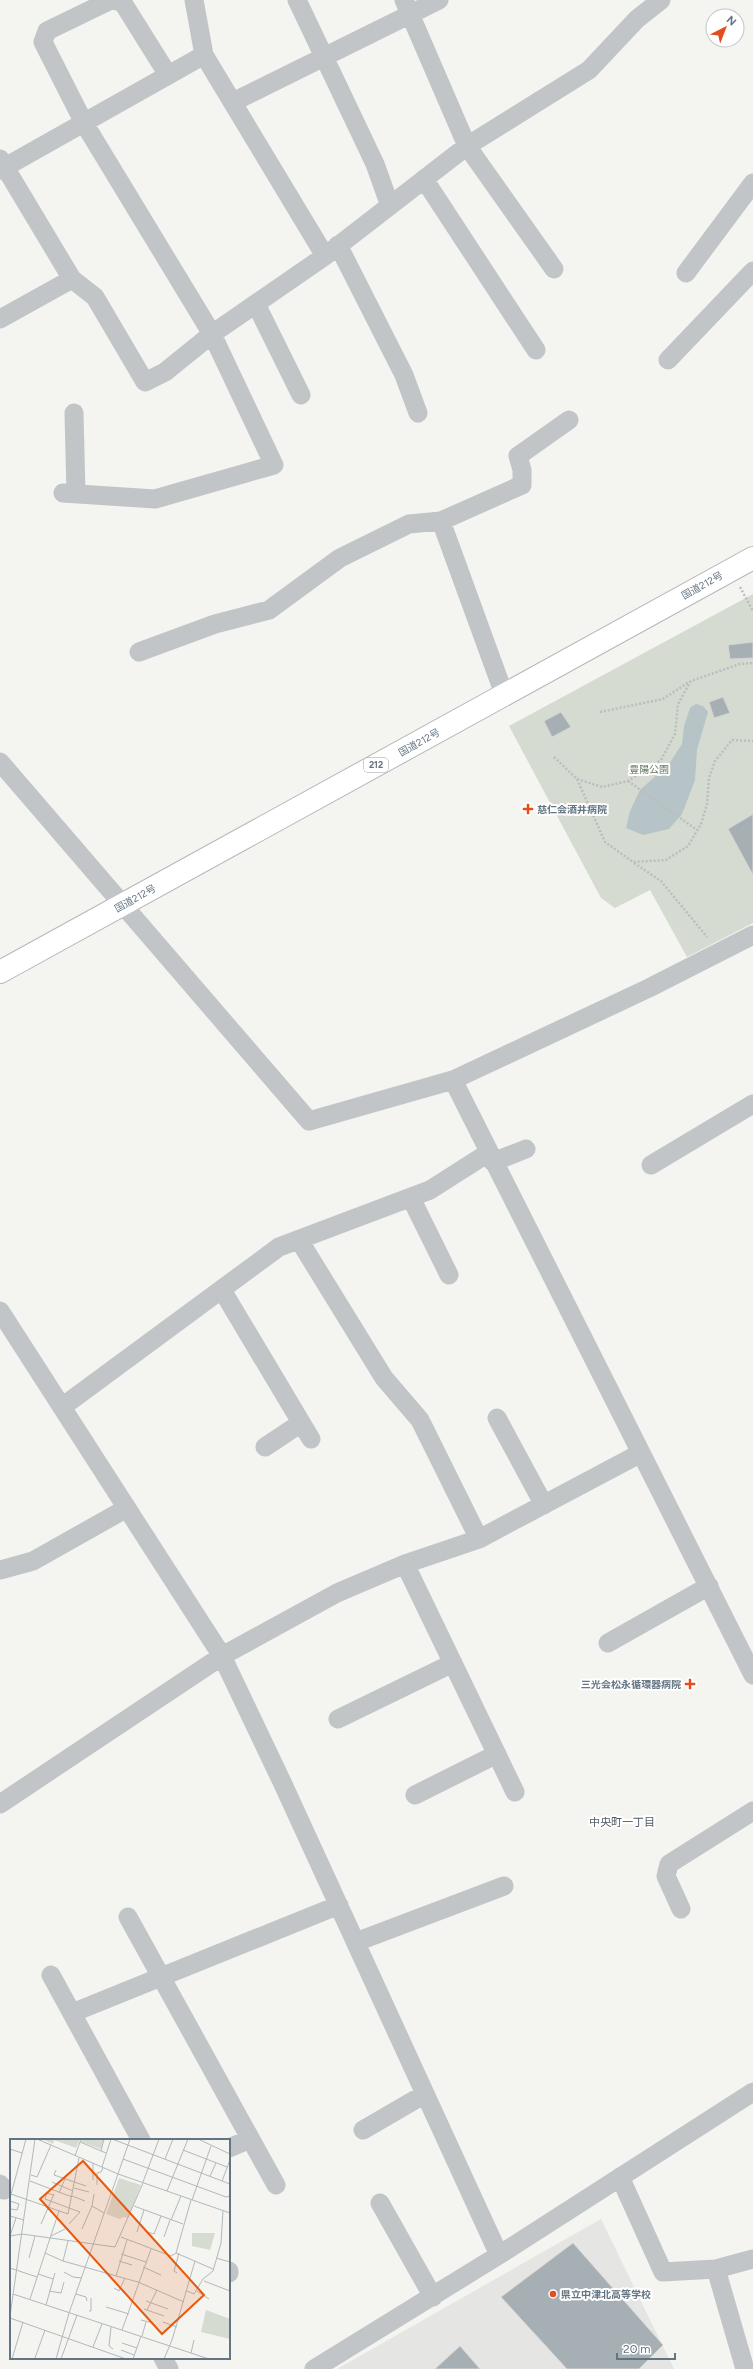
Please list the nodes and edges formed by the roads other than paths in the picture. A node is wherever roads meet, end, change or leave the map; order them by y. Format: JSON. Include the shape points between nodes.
{"nodes":[{"id":1,"x":111,"y":0,"type":"edge"},
{"id":2,"x":115,"y":0,"type":"edge"},
{"id":3,"x":194,"y":0,"type":"edge"},
{"id":4,"x":297,"y":0,"type":"edge"},
{"id":5,"x":439,"y":0,"type":"edge"},
{"id":6,"x":661,"y":0,"type":"edge"},
{"id":7,"x":408,"y":7,"type":"edge"},
{"id":8,"x":204,"y":55,"type":"junction"},
{"id":9,"x":324,"y":57,"type":"junction"},
{"id":10,"x":168,"y":76,"type":"junction"},
{"id":11,"x":233,"y":102,"type":"junction"},
{"id":12,"x":84,"y":123,"type":"junction"},
{"id":13,"x":467,"y":146,"type":"junction"},
{"id":14,"x":2,"y":165,"type":"edge"},
{"id":15,"x":424,"y":179,"type":"junction"},
{"id":16,"x":753,"y":183,"type":"edge"},
{"id":17,"x":390,"y":206,"type":"junction"},
{"id":18,"x":331,"y":250,"type":"junction"},
{"id":19,"x":554,"y":269,"type":"dead end"},
{"id":20,"x":753,"y":271,"type":"edge"},
{"id":21,"x":686,"y":273,"type":"dead end"},
{"id":22,"x":72,"y":279,"type":"junction"},
{"id":23,"x":256,"y":304,"type":"junction"},
{"id":24,"x":0,"y":319,"type":"edge"},
{"id":25,"x":212,"y":334,"type":"junction"},
{"id":26,"x":536,"y":350,"type":"dead end"},
{"id":27,"x":668,"y":360,"type":"dead end"},
{"id":28,"x":301,"y":395,"type":"dead end"},
{"id":29,"x":74,"y":413,"type":"dead end"},
{"id":30,"x":418,"y":413,"type":"dead end"},
{"id":31,"x":569,"y":420,"type":"dead end"},
{"id":32,"x":441,"y":521,"type":"junction"},
{"id":33,"x":753,"y":558,"type":"edge"},
{"id":34,"x":139,"y":652,"type":"dead end"},
{"id":35,"x":504,"y":694,"type":"junction"},
{"id":36,"x":0,"y":762,"type":"edge"},
{"id":37,"x":121,"y":905,"type":"junction"},
{"id":38,"x":753,"y":935,"type":"edge"},
{"id":39,"x":0,"y":972,"type":"edge"},
{"id":40,"x":453,"y":1080,"type":"junction"},
{"id":41,"x":753,"y":1104,"type":"edge"},
{"id":42,"x":526,"y":1148,"type":"dead end"},
{"id":43,"x":491,"y":1157,"type":"junction"},
{"id":44,"x":651,"y":1165,"type":"dead end"},
{"id":45,"x":411,"y":1198,"type":"junction"},
{"id":46,"x":299,"y":1240,"type":"junction"},
{"id":47,"x":449,"y":1275,"type":"dead end"},
{"id":48,"x":222,"y":1290,"type":"junction"},
{"id":49,"x":0,"y":1311,"type":"edge"},
{"id":50,"x":62,"y":1407,"type":"junction"},
{"id":51,"x":497,"y":1418,"type":"dead end"},
{"id":52,"x":301,"y":1423,"type":"junction"},
{"id":53,"x":311,"y":1439,"type":"dead end"},
{"id":54,"x":265,"y":1447,"type":"dead end"},
{"id":55,"x":642,"y":1453,"type":"junction"},
{"id":56,"x":544,"y":1504,"type":"junction"},
{"id":57,"x":127,"y":1508,"type":"junction"},
{"id":58,"x":479,"y":1539,"type":"junction"},
{"id":59,"x":406,"y":1564,"type":"junction"},
{"id":60,"x":0,"y":1570,"type":"edge"},
{"id":61,"x":710,"y":1586,"type":"junction"},
{"id":62,"x":608,"y":1643,"type":"dead end"},
{"id":63,"x":222,"y":1656,"type":"junction"},
{"id":64,"x":453,"y":1663,"type":"junction"},
{"id":65,"x":753,"y":1675,"type":"edge"},
{"id":66,"x":338,"y":1719,"type":"dead end"},
{"id":67,"x":497,"y":1754,"type":"junction"},
{"id":68,"x":515,"y":1792,"type":"dead end"},
{"id":69,"x":415,"y":1795,"type":"dead end"},
{"id":70,"x":0,"y":1804,"type":"edge"},
{"id":71,"x":753,"y":1811,"type":"edge"},
{"id":72,"x":504,"y":1886,"type":"dead end"},
{"id":73,"x":339,"y":1905,"type":"junction"},
{"id":74,"x":681,"y":1909,"type":"dead end"},
{"id":75,"x":128,"y":1917,"type":"dead end"},
{"id":76,"x":356,"y":1942,"type":"junction"},
{"id":77,"x":50,"y":1975,"type":"dead end"},
{"id":78,"x":161,"y":1977,"type":"junction"},
{"id":79,"x":72,"y":2013,"type":"junction"},
{"id":80,"x":753,"y":2092,"type":"edge"},
{"id":81,"x":425,"y":2094,"type":"junction"},
{"id":82,"x":363,"y":2130,"type":"dead end"},
{"id":83,"x":140,"y":2139,"type":"edge"},
{"id":84,"x":250,"y":2139,"type":"junction"},
{"id":85,"x":230,"y":2148,"type":"edge"},
{"id":86,"x":620,"y":2177,"type":"junction"},
{"id":87,"x":276,"y":2185,"type":"dead end"},
{"id":88,"x":380,"y":2203,"type":"dead end"},
{"id":89,"x":499,"y":2255,"type":"junction"},
{"id":90,"x":753,"y":2259,"type":"edge"},
{"id":91,"x":716,"y":2269,"type":"junction"},
{"id":92,"x":433,"y":2297,"type":"junction"},
{"id":93,"x":164,"y":2359,"type":"edge"},
{"id":94,"x":169,"y":2369,"type":"edge"},
{"id":95,"x":314,"y":2369,"type":"edge"},
{"id":96,"x":745,"y":2369,"type":"edge"}],
"edges":[{"from":1,"to":12,"type":"street","via":[[47,31],[43,42]]},
{"from":2,"to":10,"type":"street","via":[[123,3]]},
{"from":3,"to":8,"type":"street"},
{"from":4,"to":9,"type":"street"},
{"from":5,"to":7,"type":"street"},
{"from":6,"to":13,"type":"street","via":[[637,19],[589,70]]},
{"from":7,"to":9,"type":"street"},
{"from":7,"to":13,"type":"street"},
{"from":8,"to":10,"type":"street"},
{"from":8,"to":11,"type":"street"},
{"from":9,"to":11,"type":"street"},
{"from":9,"to":17,"type":"street","via":[[375,164]]},
{"from":10,"to":12,"type":"street"},
{"from":11,"to":18,"type":"street"},
{"from":12,"to":14,"type":"street"},
{"from":12,"to":25,"type":"street"},
{"from":13,"to":15,"type":"street"},
{"from":13,"to":19,"type":"street"},
{"from":14,"to":22,"type":"street"},
{"from":15,"to":17,"type":"street"},
{"from":15,"to":26,"type":"street"},
{"from":16,"to":21,"type":"street"},
{"from":17,"to":18,"type":"street"},
{"from":18,"to":23,"type":"street"},
{"from":18,"to":30,"type":"street","via":[[404,375]]},
{"from":20,"to":27,"type":"street"},
{"from":22,"to":24,"type":"street"},
{"from":22,"to":25,"type":"street","via":[[95,297],[144,382],[165,372]]},
{"from":23,"to":25,"type":"street"},
{"from":23,"to":28,"type":"street"},
{"from":25,"to":29,"type":"street","via":[[274,465],[155,499],[69,494]]},
{"from":31,"to":32,"type":"street","via":[[518,456],[522,470],[522,486]]},
{"from":32,"to":34,"type":"street","via":[[409,524],[340,558],[269,610],[215,624]]},
{"from":32,"to":35,"type":"street"},
{"from":33,"to":35,"type":"highway","name":"国道212号","number":"212"},
{"from":35,"to":37,"type":"highway","name":"国道212号","number":"212"},
{"from":36,"to":37,"type":"street"},
{"from":37,"to":39,"type":"highway","name":"国道212号","number":"212"},
{"from":37,"to":40,"type":"street","via":[[309,1121]]},
{"from":38,"to":40,"type":"street","via":[[649,988]]},
{"from":40,"to":43,"type":"street"},
{"from":41,"to":44,"type":"street"},
{"from":42,"to":43,"type":"street"},
{"from":43,"to":45,"type":"street"},
{"from":43,"to":55,"type":"street"},
{"from":45,"to":46,"type":"street"},
{"from":45,"to":47,"type":"street"},
{"from":46,"to":48,"type":"street","via":[[279,1248]]},
{"from":46,"to":58,"type":"street","via":[[384,1378],[420,1420]]},
{"from":48,"to":50,"type":"street"},
{"from":48,"to":52,"type":"street"},
{"from":49,"to":50,"type":"street"},
{"from":50,"to":57,"type":"street"},
{"from":51,"to":56,"type":"street"},
{"from":52,"to":53,"type":"street"},
{"from":52,"to":54,"type":"street"},
{"from":55,"to":56,"type":"street"},
{"from":55,"to":61,"type":"street"},
{"from":56,"to":58,"type":"street"},
{"from":57,"to":60,"type":"street","via":[[33,1561]]},
{"from":57,"to":63,"type":"street"},
{"from":58,"to":59,"type":"street"},
{"from":59,"to":63,"type":"street","via":[[337,1593]]},
{"from":59,"to":64,"type":"street"},
{"from":61,"to":62,"type":"street"},
{"from":61,"to":65,"type":"street"},
{"from":63,"to":70,"type":"street"},
{"from":63,"to":73,"type":"street"},
{"from":64,"to":66,"type":"street"},
{"from":64,"to":67,"type":"street"},
{"from":67,"to":68,"type":"street"},
{"from":67,"to":69,"type":"street"},
{"from":71,"to":74,"type":"street","via":[[669,1864],[666,1876]]},
{"from":72,"to":76,"type":"street"},
{"from":73,"to":76,"type":"street"},
{"from":73,"to":78,"type":"street"},
{"from":75,"to":78,"type":"street"},
{"from":76,"to":81,"type":"street"},
{"from":77,"to":79,"type":"street"},
{"from":78,"to":79,"type":"street"},
{"from":78,"to":84,"type":"street"},
{"from":79,"to":83,"type":"street"},
{"from":80,"to":86,"type":"street"},
{"from":81,"to":82,"type":"street"},
{"from":81,"to":89,"type":"street"},
{"from":84,"to":85,"type":"street"},
{"from":84,"to":87,"type":"street"},
{"from":86,"to":89,"type":"street"},
{"from":86,"to":91,"type":"street","via":[[663,2272]]},
{"from":88,"to":92,"type":"street"},
{"from":89,"to":92,"type":"street"},
{"from":90,"to":91,"type":"street"},
{"from":91,"to":96,"type":"street"},
{"from":92,"to":95,"type":"street"},
{"from":93,"to":94,"type":"street"}]}
